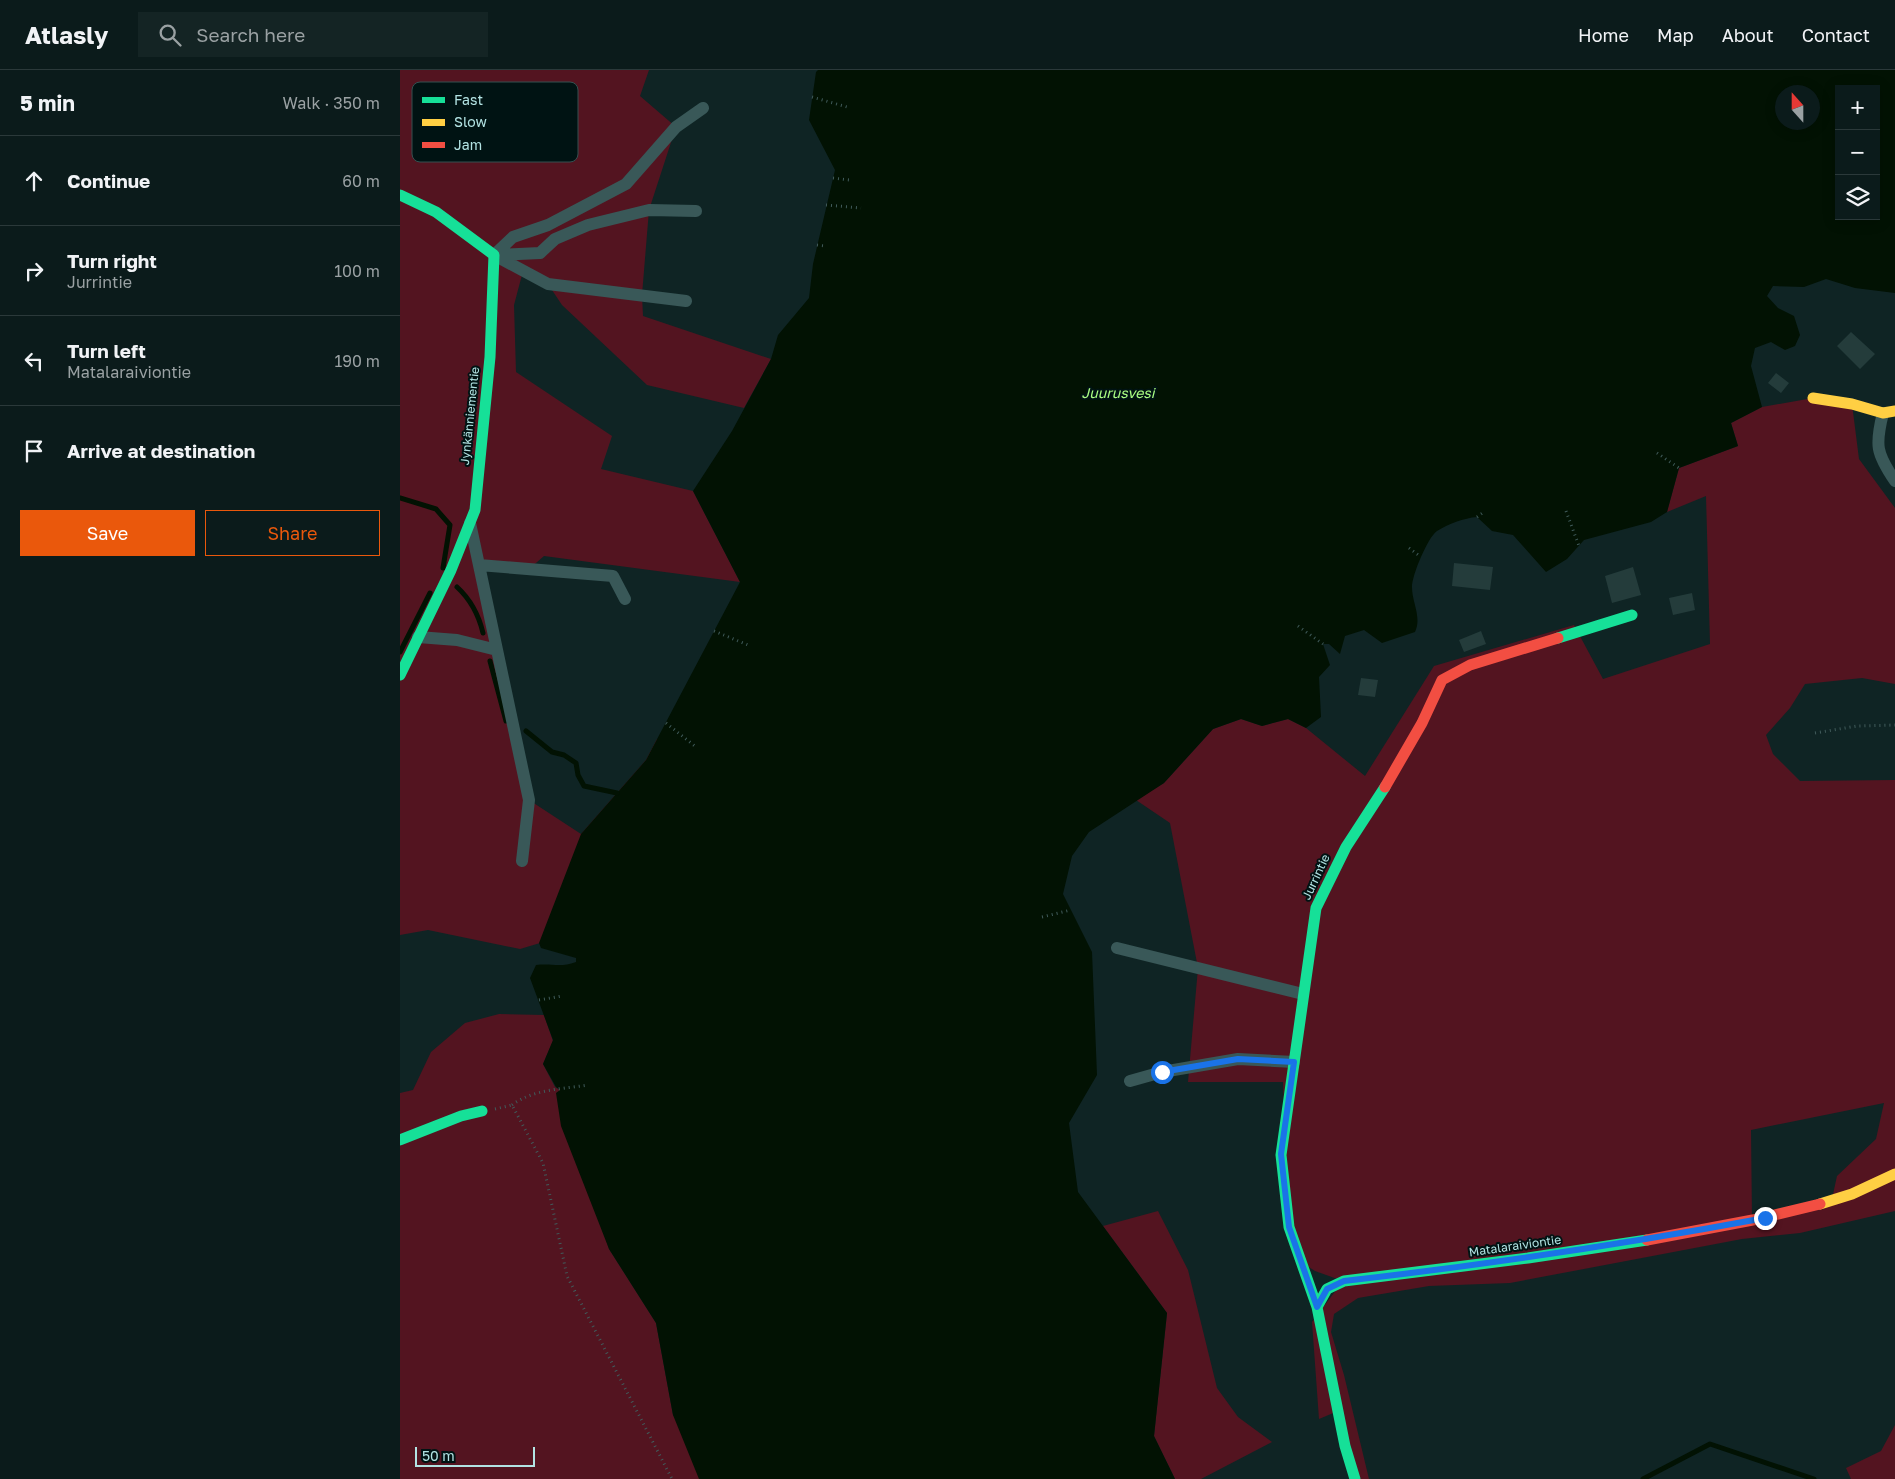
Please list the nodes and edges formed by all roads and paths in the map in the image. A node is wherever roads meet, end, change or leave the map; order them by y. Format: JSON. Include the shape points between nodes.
{"nodes":[{"id":1,"x":812,"y":97,"type":"dead end"},
{"id":2,"x":847,"y":106,"type":"dead end"},
{"id":3,"x":703,"y":108,"type":"dead end"},
{"id":4,"x":833,"y":178,"type":"dead end"},
{"id":5,"x":849,"y":180,"type":"dead end"},
{"id":6,"x":400,"y":195,"type":"edge"},
{"id":7,"x":826,"y":205,"type":"dead end"},
{"id":8,"x":860,"y":208,"type":"dead end"},
{"id":9,"x":696,"y":211,"type":"dead end"},
{"id":10,"x":817,"y":244,"type":"dead end"},
{"id":11,"x":825,"y":246,"type":"dead end"},
{"id":12,"x":494,"y":255,"type":"junction"},
{"id":13,"x":686,"y":301,"type":"dead end"},
{"id":14,"x":1813,"y":398,"type":"dead end"},
{"id":15,"x":1889,"y":412,"type":"edge"},
{"id":16,"x":1657,"y":453,"type":"dead end"},
{"id":17,"x":1678,"y":468,"type":"dead end"},
{"id":18,"x":1895,"y":481,"type":"edge"},
{"id":19,"x":1566,"y":511,"type":"dead end"},
{"id":20,"x":1484,"y":512,"type":"dead end"},
{"id":21,"x":1477,"y":517,"type":"dead end"},
{"id":22,"x":470,"y":522,"type":"junction"},
{"id":23,"x":1579,"y":546,"type":"dead end"},
{"id":24,"x":1409,"y":548,"type":"dead end"},
{"id":25,"x":1421,"y":557,"type":"dead end"},
{"id":26,"x":479,"y":565,"type":"junction"},
{"id":27,"x":625,"y":599,"type":"dead end"},
{"id":28,"x":1632,"y":615,"type":"dead end"},
{"id":29,"x":1298,"y":626,"type":"dead end"},
{"id":30,"x":714,"y":631,"type":"dead end"},
{"id":31,"x":418,"y":637,"type":"junction"},
{"id":32,"x":1323,"y":644,"type":"dead end"},
{"id":33,"x":748,"y":645,"type":"dead end"},
{"id":34,"x":497,"y":650,"type":"junction"},
{"id":35,"x":400,"y":675,"type":"edge"},
{"id":36,"x":666,"y":723,"type":"dead end"},
{"id":37,"x":1895,"y":725,"type":"edge"},
{"id":38,"x":1815,"y":734,"type":"dead end"},
{"id":39,"x":696,"y":747,"type":"dead end"},
{"id":40,"x":522,"y":861,"type":"dead end"},
{"id":41,"x":1071,"y":910,"type":"dead end"},
{"id":42,"x":1042,"y":917,"type":"dead end"},
{"id":43,"x":1117,"y":948,"type":"dead end"},
{"id":44,"x":1303,"y":994,"type":"junction"},
{"id":45,"x":562,"y":996,"type":"dead end"},
{"id":46,"x":539,"y":1000,"type":"dead end"},
{"id":47,"x":1294,"y":1062,"type":"junction"},
{"id":48,"x":1130,"y":1082,"type":"dead end"},
{"id":49,"x":588,"y":1086,"type":"dead end"},
{"id":50,"x":512,"y":1105,"type":"junction"},
{"id":51,"x":482,"y":1112,"type":"joint"},
{"id":52,"x":400,"y":1140,"type":"edge"},
{"id":53,"x":1895,"y":1174,"type":"edge"},
{"id":54,"x":1317,"y":1307,"type":"junction"},
{"id":55,"x":672,"y":1479,"type":"edge"},
{"id":56,"x":1355,"y":1479,"type":"edge"}],
"edges":[{"from":1,"to":2,"type":"path"},
{"from":3,"to":12,"type":"street","via":[[676,127],[626,184],[548,225],[513,237]]},
{"from":4,"to":5,"type":"path"},
{"from":6,"to":12,"type":"street","via":[[436,212]]},
{"from":7,"to":8,"type":"path"},
{"from":9,"to":12,"type":"street","via":[[649,210],[588,225],[555,239],[540,253]]},
{"from":10,"to":11,"type":"path"},
{"from":12,"to":13,"type":"street","via":[[548,284]]},
{"from":12,"to":22,"type":"street","name":"Jynkänniementie","via":[[490,357],[475,510]]},
{"from":14,"to":15,"type":"street"},
{"from":15,"to":18,"type":"street","via":[[1877,436],[1880,460]]},
{"from":16,"to":17,"type":"path"},
{"from":19,"to":23,"type":"path"},
{"from":20,"to":21,"type":"path"},
{"from":22,"to":26,"type":"street"},
{"from":22,"to":31,"type":"street","name":"Jynkänniementie"},
{"from":24,"to":25,"type":"path"},
{"from":26,"to":27,"type":"street","via":[[613,576]]},
{"from":26,"to":34,"type":"street"},
{"from":28,"to":44,"type":"street","name":"Jurrintie","via":[[1470,666],[1442,680],[1395,772],[1346,847],[1316,908]]},
{"from":29,"to":32,"type":"path"},
{"from":30,"to":33,"type":"path"},
{"from":31,"to":34,"type":"street","via":[[457,640]]},
{"from":31,"to":35,"type":"street","name":"Jynkänniementie"},
{"from":34,"to":40,"type":"street","via":[[529,800]]},
{"from":36,"to":39,"type":"path"},
{"from":37,"to":38,"type":"path","via":[[1857,726]]},
{"from":41,"to":42,"type":"path"},
{"from":43,"to":44,"type":"street"},
{"from":44,"to":47,"type":"street","name":"Jurrintie"},
{"from":45,"to":46,"type":"path"},
{"from":47,"to":48,"type":"street","via":[[1238,1059],[1162,1072]]},
{"from":47,"to":54,"type":"street","name":"Jurrintie","via":[[1281,1154],[1289,1227]]},
{"from":49,"to":50,"type":"path","via":[[523,1096]]},
{"from":50,"to":51,"type":"path"},
{"from":50,"to":55,"type":"path","via":[[543,1163],[567,1276]]},
{"from":51,"to":52,"type":"street","via":[[460,1115]]},
{"from":53,"to":54,"type":"street","name":"Matalaraiviontie","via":[[1855,1193],[1765,1218],[1656,1239],[1344,1281],[1327,1289]]},
{"from":54,"to":56,"type":"street"}]}
